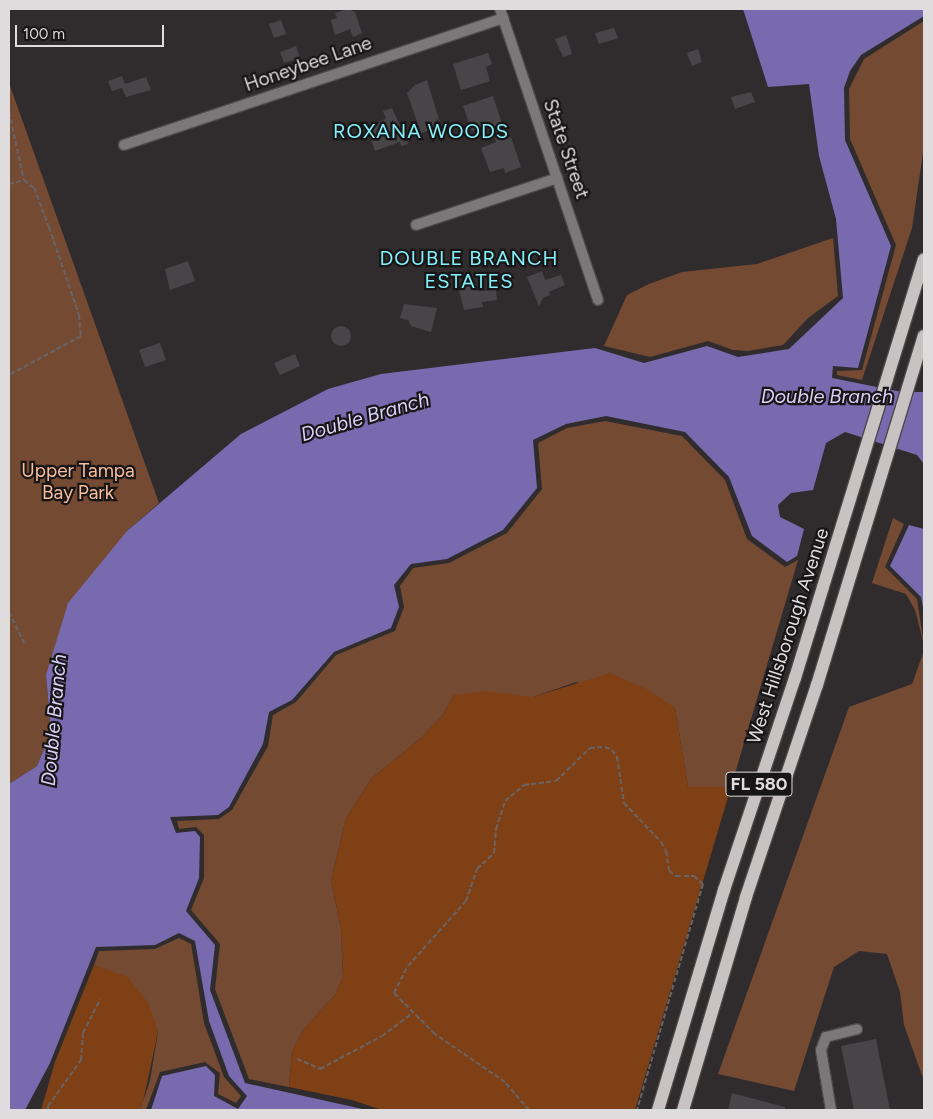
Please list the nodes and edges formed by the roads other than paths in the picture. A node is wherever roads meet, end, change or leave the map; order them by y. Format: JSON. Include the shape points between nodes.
{"nodes":[{"id":1,"x":501,"y":13,"type":"edge"},
{"id":2,"x":124,"y":145,"type":"dead end"},
{"id":3,"x":557,"y":178,"type":"junction"},
{"id":4,"x":416,"y":226,"type":"dead end"},
{"id":5,"x":924,"y":259,"type":"edge"},
{"id":6,"x":598,"y":300,"type":"dead end"},
{"id":7,"x":924,"y":336,"type":"edge"},
{"id":8,"x":857,"y":1029,"type":"dead end"},
{"id":9,"x":658,"y":1110,"type":"edge"},
{"id":10,"x":683,"y":1110,"type":"edge"},
{"id":11,"x":831,"y":1110,"type":"edge"}],
"edges":[{"from":1,"to":2,"type":"street","name":"Honeybee Lane"},
{"from":1,"to":3,"type":"street","name":"State Street"},
{"from":3,"to":4,"type":"street"},
{"from":3,"to":6,"type":"street","name":"State Street"},
{"from":5,"to":9,"type":"main road","name":"West Hillsborough Avenue","number":"FL 580","via":[[865,458],[724,890]]},
{"from":7,"to":10,"type":"main road","number":"FL 580","via":[[887,465],[746,897]]},
{"from":8,"to":11,"type":"street","via":[[826,1037],[821,1050]]}]}
